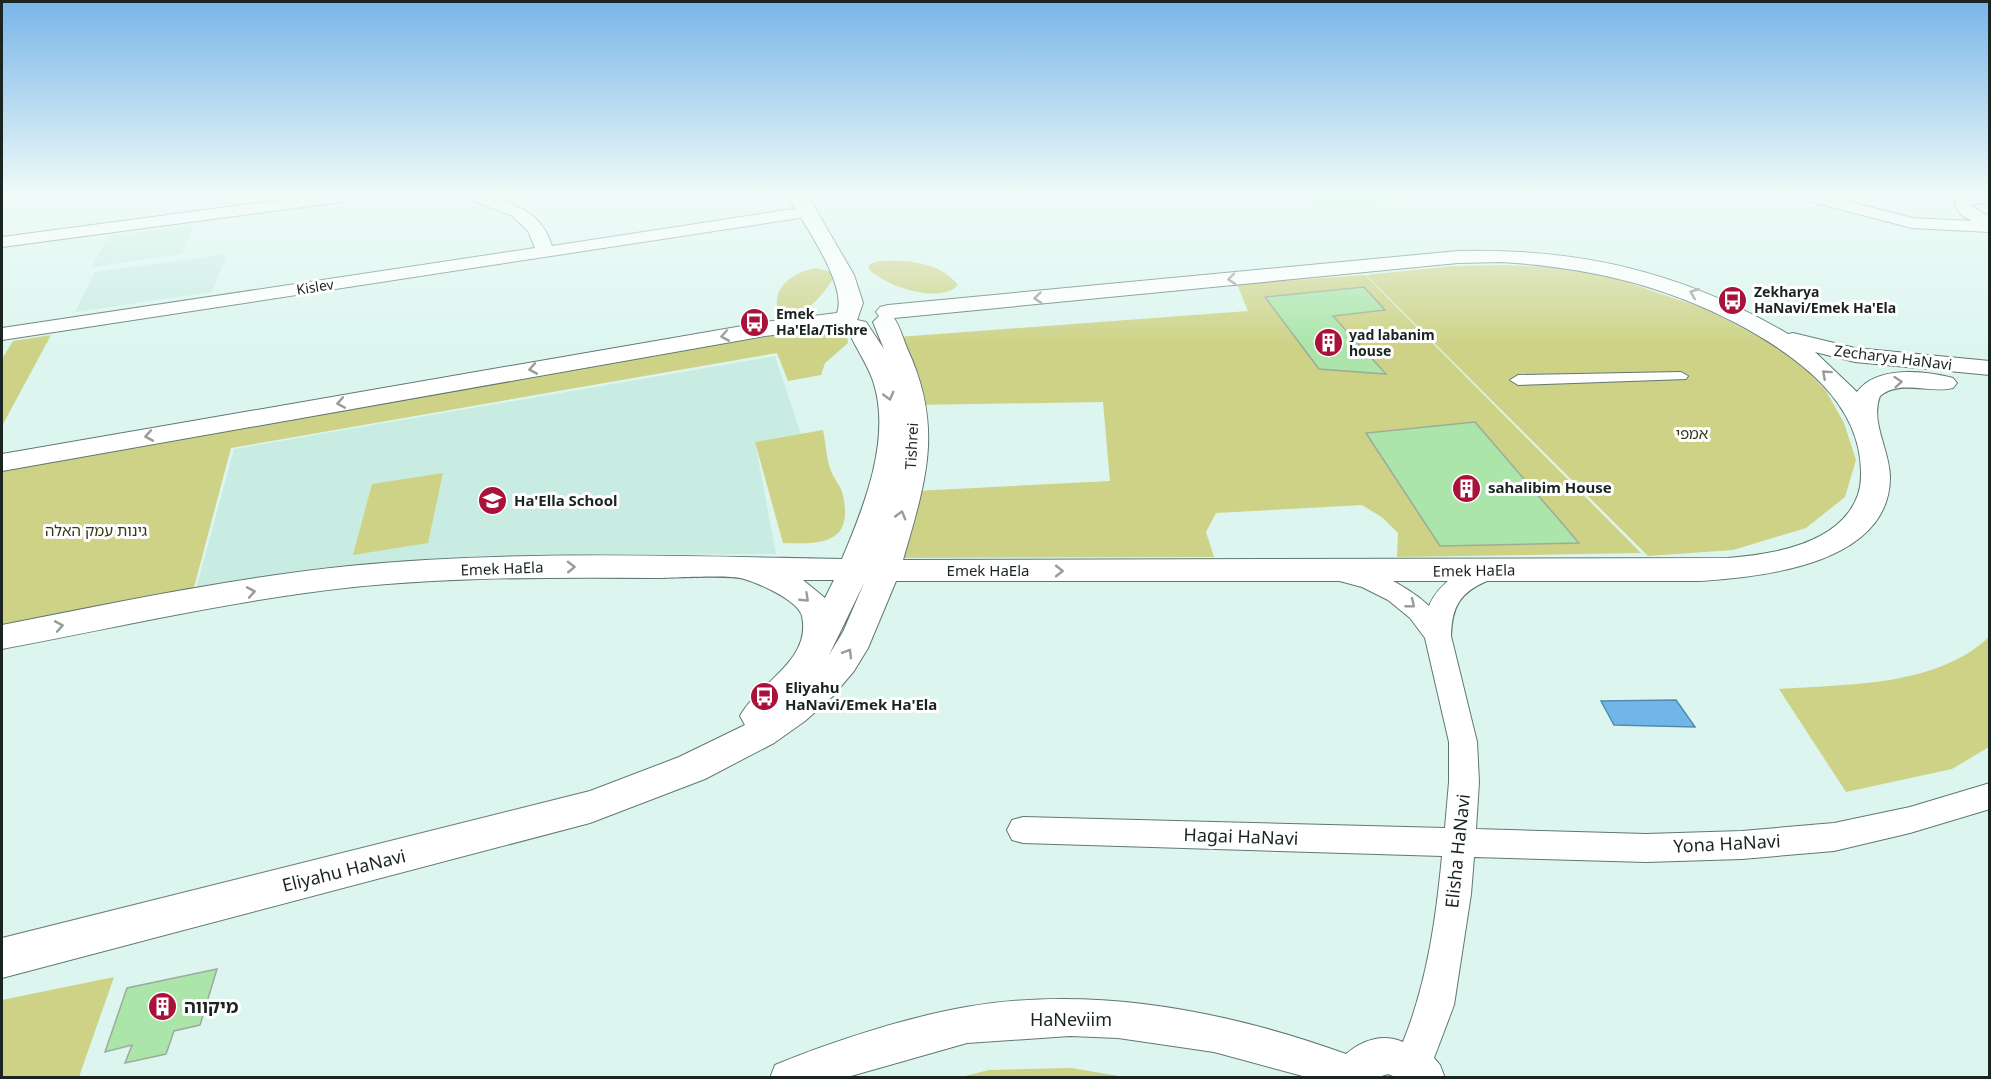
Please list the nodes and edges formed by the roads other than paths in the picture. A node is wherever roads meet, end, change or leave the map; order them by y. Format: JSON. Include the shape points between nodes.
{"nodes":[{"id":1,"x":544,"y":246,"type":"edge"},
{"id":2,"x":575,"y":246,"type":"edge"},
{"id":3,"x":829,"y":246,"type":"edge"},
{"id":4,"x":545,"y":252,"type":"junction"},
{"id":5,"x":843,"y":275,"type":"junction"},
{"id":6,"x":884,"y":313,"type":"junction"},
{"id":7,"x":850,"y":319,"type":"junction"},
{"id":8,"x":1765,"y":329,"type":"junction"},
{"id":9,"x":2,"y":334,"type":"edge"},
{"id":10,"x":1989,"y":368,"type":"edge"},
{"id":11,"x":1681,"y":376,"type":"dead end"},
{"id":12,"x":1518,"y":380,"type":"dead end"},
{"id":13,"x":1989,"y":385,"type":"edge"},
{"id":14,"x":1863,"y":419,"type":"junction"},
{"id":15,"x":2,"y":462,"type":"edge"},
{"id":16,"x":733,"y":568,"type":"junction"},
{"id":17,"x":869,"y":571,"type":"junction"},
{"id":18,"x":924,"y":571,"type":"junction"},
{"id":19,"x":1489,"y":571,"type":"junction"},
{"id":20,"x":1339,"y":572,"type":"junction"},
{"id":21,"x":871,"y":605,"type":"junction"},
{"id":22,"x":1438,"y":636,"type":"junction"},
{"id":23,"x":2,"y":637,"type":"edge"},
{"id":24,"x":815,"y":648,"type":"junction"},
{"id":25,"x":684,"y":772,"type":"junction"},
{"id":26,"x":1989,"y":796,"type":"edge"},
{"id":27,"x":1023,"y":830,"type":"dead end"},
{"id":28,"x":1459,"y":844,"type":"junction"},
{"id":29,"x":2,"y":958,"type":"edge"},
{"id":30,"x":1420,"y":1071,"type":"edge"},
{"id":31,"x":1353,"y":1076,"type":"edge"},
{"id":32,"x":788,"y":1077,"type":"edge"}],
"edges":[{"from":1,"to":4,"type":"street"},
{"from":2,"to":4,"type":"street","name":"Kislev"},
{"from":3,"to":5,"type":"street","name":"Tishrei"},
{"from":4,"to":9,"type":"street","name":"Kislev"},
{"from":5,"to":6,"type":"street","name":"Tishrei","via":[[865,300]]},
{"from":5,"to":7,"type":"street","name":"Tishrei","via":[[852,303]]},
{"from":6,"to":7,"type":"street","via":[[872,327]]},
{"from":8,"to":6,"type":"street","one_way":true,"via":[[1717,303],[1667,283],[1574,261],[1512,255],[1416,260]]},
{"from":17,"to":6,"type":"street","name":"Tishrei","one_way":true,"via":[[913,468],[910,386]]},
{"from":7,"to":15,"type":"street","one_way":true,"via":[[765,329]]},
{"from":7,"to":17,"type":"street","name":"Tishrei","one_way":true,"via":[[879,365],[892,402],[887,467]]},
{"from":8,"to":10,"type":"street","name":"Zecharya HaNavi","via":[[1809,346],[1855,355]]},
{"from":14,"to":8,"type":"street","name":"Emek HaEla","one_way":true,"via":[[1855,404],[1819,368]]},
{"from":11,"to":12,"type":"street"},
{"from":14,"to":13,"type":"street","name":"Zecharya HaNavi","one_way":true,"via":[[1871,391],[1892,382]]},
{"from":14,"to":19,"type":"street","name":"Emek HaEla","via":[[1877,467],[1876,488],[1869,508],[1841,539],[1813,552],[1723,567]]},
{"from":16,"to":17,"type":"street","name":"Emek HaEla"},
{"from":23,"to":16,"type":"street","name":"Emek HaEla","one_way":true,"via":[[228,595],[346,578],[541,567]]},
{"from":16,"to":24,"type":"street","one_way":true,"via":[[779,582],[810,602],[818,612]]},
{"from":17,"to":18,"type":"street","name":"Emek HaEla"},
{"from":17,"to":21,"type":"street","name":"Eliyahu HaNavi"},
{"from":17,"to":24,"type":"street","name":"Eliyahu HaNavi"},
{"from":18,"to":20,"type":"street","name":"Emek HaEla","one_way":true},
{"from":18,"to":21,"type":"street","via":[[898,581]]},
{"from":19,"to":20,"type":"street","name":"Emek HaEla"},
{"from":19,"to":22,"type":"street","name":"Elisha HaNavi","via":[[1463,580],[1449,592],[1438,618]]},
{"from":20,"to":22,"type":"street","name":"Elisha HaNavi","one_way":true,"via":[[1369,579],[1412,603]]},
{"from":25,"to":21,"type":"street","name":"Eliyahu HaNavi","one_way":true,"via":[[775,723],[812,695],[842,663]]},
{"from":22,"to":28,"type":"street","name":"Elisha HaNavi","via":[[1463,742]]},
{"from":24,"to":25,"type":"street","name":"Eliyahu HaNavi","via":[[806,665],[764,711]]},
{"from":25,"to":29,"type":"street","name":"Eliyahu HaNavi","via":[[590,807]]},
{"from":26,"to":28,"type":"street","name":"Yona HaNavi","via":[[1910,820],[1834,837],[1646,848]]},
{"from":27,"to":28,"type":"street","name":"Hagai HaNavi"},
{"from":28,"to":30,"type":"street","name":"Elisha HaNavi","via":[[1455,894],[1436,1005]]},
{"from":30,"to":31,"type":"street","via":[[1399,1057],[1371,1057],[1360,1064]]},
{"from":31,"to":32,"type":"street","name":"HaNeviim","via":[[1263,1043],[1150,1023],[1060,1017],[970,1024]]}]}
